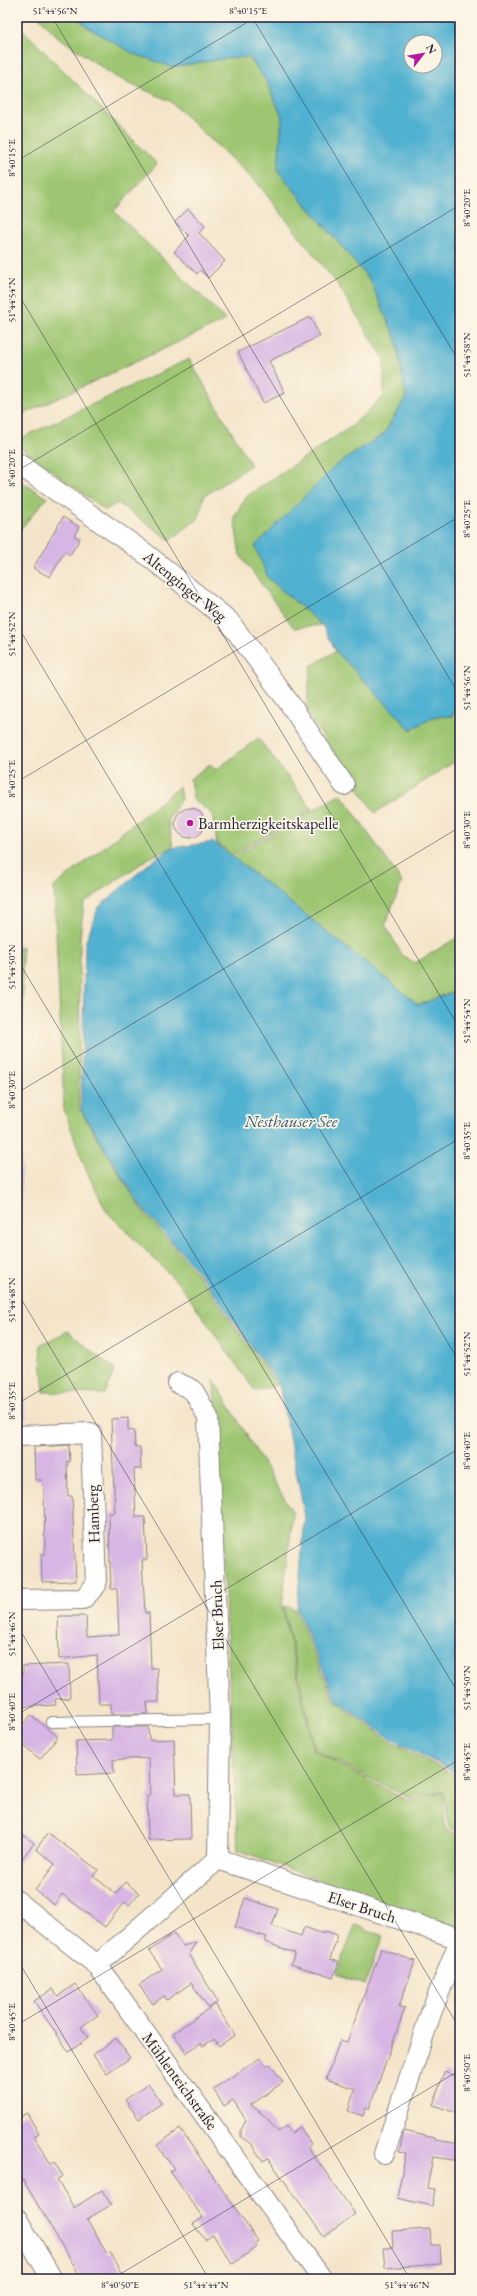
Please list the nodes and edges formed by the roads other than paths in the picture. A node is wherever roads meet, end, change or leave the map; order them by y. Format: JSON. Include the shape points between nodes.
{"nodes":[{"id":1,"x":17,"y":463,"type":"edge"},
{"id":2,"x":344,"y":785,"type":"dead end"},
{"id":3,"x":178,"y":1383,"type":"dead end"},
{"id":4,"x":17,"y":1436,"type":"edge"},
{"id":5,"x":17,"y":1600,"type":"edge"},
{"id":6,"x":220,"y":1719,"type":"junction"},
{"id":7,"x":51,"y":1722,"type":"dead end"},
{"id":8,"x":218,"y":1859,"type":"junction"},
{"id":9,"x":17,"y":1901,"type":"edge"},
{"id":10,"x":460,"y":1940,"type":"edge"},
{"id":11,"x":96,"y":1965,"type":"junction"},
{"id":12,"x":384,"y":2154,"type":"dead end"},
{"id":13,"x":17,"y":2219,"type":"edge"},
{"id":14,"x":52,"y":2279,"type":"edge"},
{"id":15,"x":322,"y":2279,"type":"edge"}],
"edges":[{"from":1,"to":2,"type":"street","name":"Altenginger Weg","via":[[146,554],[228,620],[290,704]]},
{"from":3,"to":6,"type":"street","name":"Elser Bruch","via":[[193,1390],[208,1417]]},
{"from":4,"to":5,"type":"street","name":"Hamberg","via":[[91,1433],[96,1585],[83,1599]]},
{"from":6,"to":7,"type":"lane"},
{"from":6,"to":8,"type":"street","name":"Elser Bruch"},
{"from":8,"to":10,"type":"street","name":"Elser Bruch"},
{"from":8,"to":11,"type":"street"},
{"from":9,"to":11,"type":"street","name":"Mühlenteichstraße"},
{"from":10,"to":12,"type":"street","name":"Elser Bruch","via":[[431,2013]]},
{"from":11,"to":15,"type":"street","name":"Mühlenteichstraße"},
{"from":13,"to":14,"type":"street"}]}
